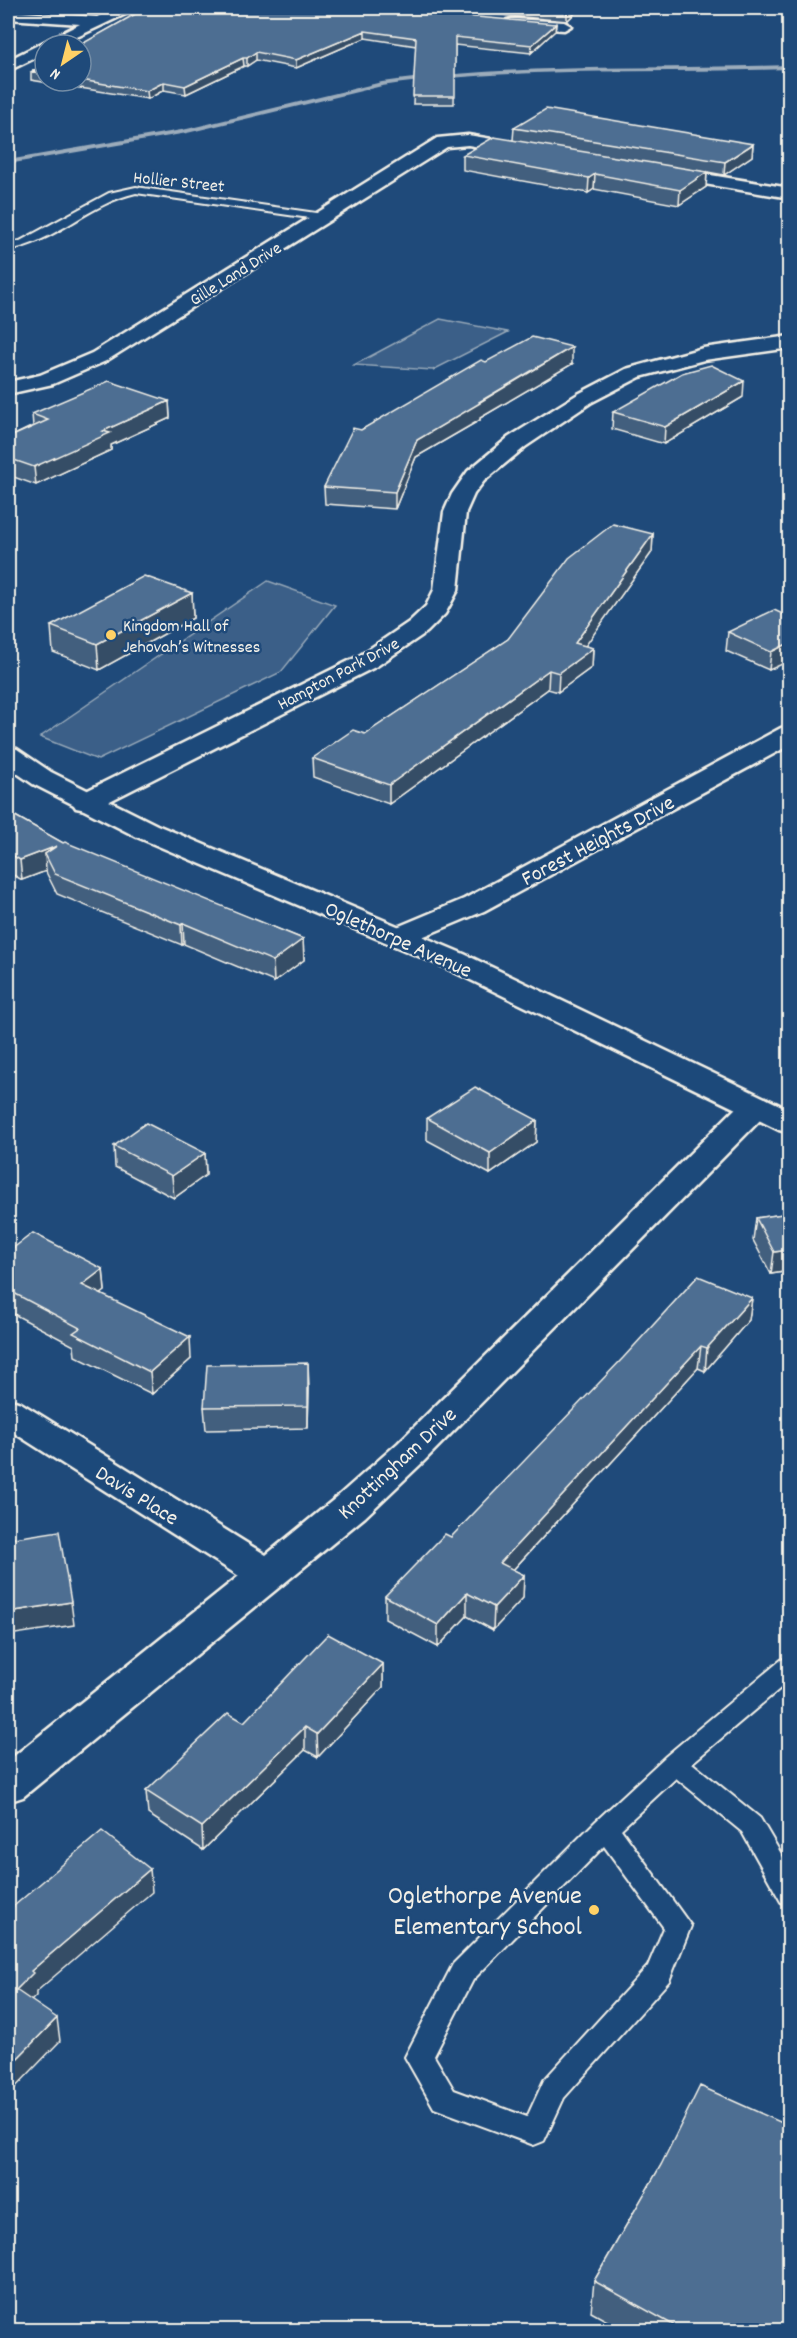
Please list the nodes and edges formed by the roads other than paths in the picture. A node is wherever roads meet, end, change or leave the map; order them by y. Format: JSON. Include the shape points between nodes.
{"nodes":[{"id":1,"x":127,"y":8,"type":"edge"},
{"id":2,"x":8,"y":15,"type":"edge"},
{"id":3,"x":96,"y":21,"type":"junction"},
{"id":4,"x":502,"y":22,"type":"edge"},
{"id":5,"x":564,"y":27,"type":"dead end"},
{"id":6,"x":72,"y":33,"type":"edge"},
{"id":7,"x":33,"y":53,"type":"edge"},
{"id":8,"x":8,"y":66,"type":"edge"},
{"id":9,"x":548,"y":153,"type":"edge"},
{"id":10,"x":640,"y":168,"type":"edge"},
{"id":11,"x":789,"y":193,"type":"edge"},
{"id":12,"x":323,"y":217,"type":"junction"},
{"id":13,"x":8,"y":247,"type":"edge"},
{"id":14,"x":789,"y":342,"type":"edge"},
{"id":15,"x":8,"y":388,"type":"edge"},
{"id":16,"x":789,"y":734,"type":"edge"},
{"id":17,"x":8,"y":755,"type":"edge"},
{"id":18,"x":86,"y":802,"type":"junction"},
{"id":19,"x":400,"y":936,"type":"junction"},
{"id":20,"x":756,"y":1106,"type":"junction"},
{"id":21,"x":789,"y":1123,"type":"edge"},
{"id":22,"x":8,"y":1412,"type":"edge"},
{"id":23,"x":268,"y":1575,"type":"junction"},
{"id":24,"x":789,"y":1666,"type":"edge"},
{"id":25,"x":675,"y":1762,"type":"junction"},
{"id":26,"x":8,"y":1785,"type":"edge"},
{"id":27,"x":605,"y":1828,"type":"junction"},
{"id":28,"x":789,"y":1894,"type":"edge"}],
"edges":[{"from":1,"to":3,"type":"street"},
{"from":2,"to":3,"type":"street"},
{"from":3,"to":6,"type":"street"},
{"from":4,"to":5,"type":"street"},
{"from":7,"to":8,"type":"street"},
{"from":9,"to":12,"type":"street","name":"Gille Land Drive","via":[[454,140],[443,142]]},
{"from":10,"to":11,"type":"street"},
{"from":12,"to":13,"type":"lane","name":"Hollier Street","via":[[136,190],[113,195],[22,244]]},
{"from":12,"to":15,"type":"street","name":"Gille Land Drive","via":[[99,357],[46,380]]},
{"from":14,"to":18,"type":"street","name":"Hampton Park Drive","via":[[703,354],[633,373],[592,393],[517,442],[489,464],[463,494],[455,512],[446,590],[436,609],[418,627],[368,661]]},
{"from":16,"to":19,"type":"street","name":"Forest Heights Drive","via":[[474,905]]},
{"from":17,"to":18,"type":"street","name":"Oglethorpe Avenue"},
{"from":18,"to":19,"type":"street","name":"Oglethorpe Avenue"},
{"from":19,"to":20,"type":"street","name":"Oglethorpe Avenue"},
{"from":20,"to":21,"type":"street","name":"Oglethorpe Avenue"},
{"from":20,"to":23,"type":"street","name":"Knottingham Drive","via":[[411,1452]]},
{"from":22,"to":23,"type":"street","name":"Davis Place"},
{"from":23,"to":26,"type":"street","name":"Knottingham Drive"},
{"from":24,"to":25,"type":"lane"},
{"from":25,"to":27,"type":"lane"},
{"from":25,"to":28,"type":"lane","via":[[751,1826]]},
{"from":27,"to":27,"type":"lane","via":[[463,1972],[419,2056],[444,2099],[534,2132],[554,2089],[659,1973],[678,1926]]}]}
